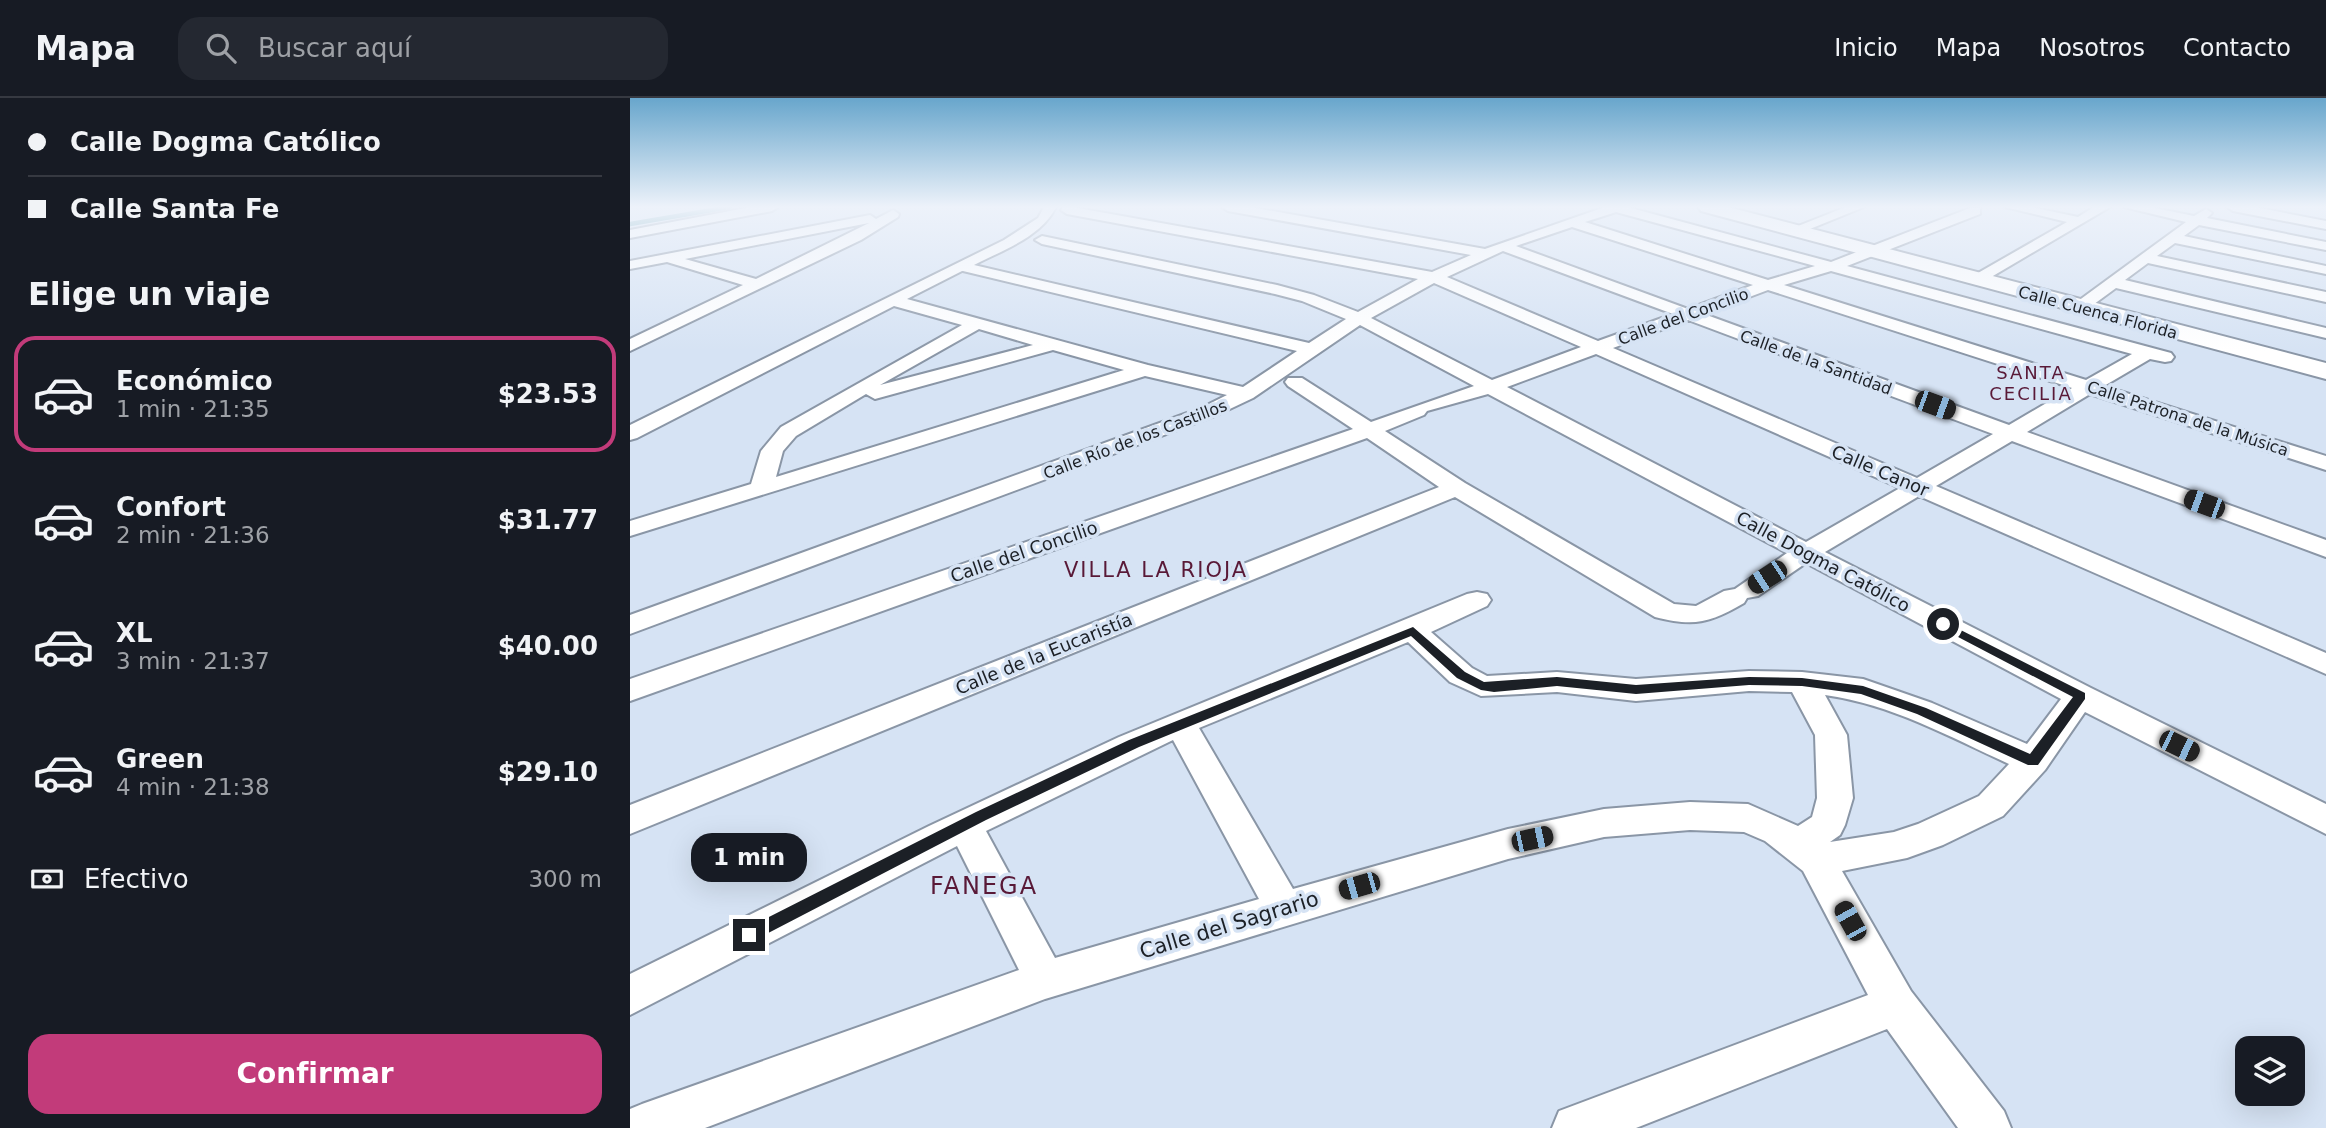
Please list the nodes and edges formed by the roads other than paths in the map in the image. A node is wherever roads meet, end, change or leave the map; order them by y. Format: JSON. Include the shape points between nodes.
{"nodes":[{"id":1,"x":681,"y":255,"type":"edge"},
{"id":2,"x":819,"y":255,"type":"edge"},
{"id":3,"x":991,"y":255,"type":"edge"},
{"id":4,"x":1144,"y":255,"type":"edge"},
{"id":5,"x":1316,"y":255,"type":"edge"},
{"id":6,"x":1481,"y":255,"type":"edge"},
{"id":7,"x":1512,"y":255,"type":"edge"},
{"id":8,"x":1675,"y":255,"type":"edge"},
{"id":9,"x":1798,"y":255,"type":"edge"},
{"id":10,"x":1862,"y":255,"type":"edge"},
{"id":11,"x":1887,"y":255,"type":"edge"},
{"id":12,"x":2020,"y":255,"type":"edge"},
{"id":13,"x":2150,"y":255,"type":"edge"},
{"id":14,"x":2254,"y":255,"type":"edge"},
{"id":15,"x":667,"y":258,"type":"junction"},
{"id":16,"x":2146,"y":258,"type":"junction"},
{"id":17,"x":630,"y":265,"type":"edge"},
{"id":18,"x":1836,"y":265,"type":"junction"},
{"id":19,"x":967,"y":267,"type":"junction"},
{"id":20,"x":2326,"y":270,"type":"edge"},
{"id":21,"x":1434,"y":277,"type":"junction"},
{"id":22,"x":1976,"y":280,"type":"junction"},
{"id":23,"x":2112,"y":282,"type":"junction"},
{"id":24,"x":759,"y":285,"type":"junction"},
{"id":25,"x":1771,"y":285,"type":"junction"},
{"id":26,"x":2326,"y":297,"type":"edge"},
{"id":27,"x":895,"y":301,"type":"junction"},
{"id":28,"x":2080,"y":307,"type":"junction"},
{"id":29,"x":1687,"y":315,"type":"junction"},
{"id":30,"x":1359,"y":318,"type":"junction"},
{"id":31,"x":974,"y":325,"type":"junction"},
{"id":32,"x":2326,"y":333,"type":"edge"},
{"id":33,"x":633,"y":342,"type":"edge"},
{"id":34,"x":1051,"y":345,"type":"junction"},
{"id":35,"x":1595,"y":348,"type":"junction"},
{"id":36,"x":1314,"y":350,"type":"junction"},
{"id":37,"x":1144,"y":370,"type":"junction"},
{"id":38,"x":2326,"y":371,"type":"edge"},
{"id":39,"x":1295,"y":382,"type":"dead end"},
{"id":40,"x":2089,"y":386,"type":"junction"},
{"id":41,"x":1490,"y":387,"type":"junction"},
{"id":42,"x":1246,"y":394,"type":"junction"},
{"id":43,"x":834,"y":405,"type":"junction"},
{"id":44,"x":1368,"y":431,"type":"junction"},
{"id":45,"x":2009,"y":433,"type":"junction"},
{"id":46,"x":630,"y":434,"type":"edge"},
{"id":47,"x":2326,"y":463,"type":"edge"},
{"id":48,"x":1917,"y":486,"type":"junction"},
{"id":49,"x":762,"y":487,"type":"junction"},
{"id":50,"x":1457,"y":488,"type":"junction"},
{"id":51,"x":630,"y":529,"type":"edge"},
{"id":52,"x":2326,"y":549,"type":"edge"},
{"id":53,"x":1805,"y":553,"type":"junction"},
{"id":54,"x":1477,"y":600,"type":"dead end"},
{"id":55,"x":630,"y":625,"type":"edge"},
{"id":56,"x":1413,"y":631,"type":"junction"},
{"id":57,"x":2326,"y":664,"type":"edge"},
{"id":58,"x":1802,"y":682,"type":"junction"},
{"id":59,"x":630,"y":690,"type":"edge"},
{"id":60,"x":2080,"y":696,"type":"junction"},
{"id":61,"x":1180,"y":724,"type":"junction"},
{"id":62,"x":2033,"y":761,"type":"junction"},
{"id":63,"x":630,"y":820,"type":"edge"},
{"id":64,"x":2326,"y":820,"type":"edge"},
{"id":65,"x":965,"y":825,"type":"junction"},
{"id":66,"x":1808,"y":852,"type":"junction"},
{"id":67,"x":1284,"y":908,"type":"junction"},
{"id":68,"x":1045,"y":980,"type":"junction"},
{"id":69,"x":630,"y":995,"type":"edge"},
{"id":70,"x":1896,"y":1005,"type":"junction"},
{"id":71,"x":642,"y":1128,"type":"edge"},
{"id":72,"x":1576,"y":1128,"type":"edge"},
{"id":73,"x":1987,"y":1128,"type":"edge"}],
"edges":[{"from":1,"to":15,"type":"street"},
{"from":2,"to":24,"type":"street"},
{"from":3,"to":19,"type":"street"},
{"from":4,"to":30,"type":"street","name":"Calle Dogma Católico","via":[[1308,298]]},
{"from":5,"to":21,"type":"street","name":"Calle Canor"},
{"from":6,"to":21,"type":"street","name":"Calle Río de los Castillos"},
{"from":7,"to":29,"type":"street","name":"Calle de la Santidad"},
{"from":8,"to":25,"type":"street","name":"Calle Patrona de la Música"},
{"from":9,"to":18,"type":"street"},
{"from":10,"to":18,"type":"street","name":"Calle del Concilio"},
{"from":11,"to":22,"type":"street","name":"Calle Cuenca Florida"},
{"from":12,"to":22,"type":"street"},
{"from":13,"to":16,"type":"street"},
{"from":14,"to":20,"type":"street"},
{"from":15,"to":17,"type":"street"},
{"from":15,"to":24,"type":"street"},
{"from":16,"to":23,"type":"street"},
{"from":16,"to":26,"type":"street"},
{"from":18,"to":25,"type":"street","name":"Calle del Concilio"},
{"from":18,"to":40,"type":"street","via":[[2157,355]]},
{"from":19,"to":27,"type":"street"},
{"from":19,"to":36,"type":"street"},
{"from":21,"to":30,"type":"street","name":"Calle Río de los Castillos"},
{"from":21,"to":35,"type":"street","name":"Calle Canor"},
{"from":22,"to":28,"type":"street","name":"Calle Cuenca Florida"},
{"from":23,"to":28,"type":"street"},
{"from":23,"to":32,"type":"street"},
{"from":24,"to":33,"type":"street"},
{"from":25,"to":29,"type":"street","name":"Calle del Concilio"},
{"from":25,"to":40,"type":"street","name":"Calle Patrona de la Música"},
{"from":27,"to":31,"type":"street"},
{"from":27,"to":46,"type":"street"},
{"from":28,"to":38,"type":"street","name":"Calle Cuenca Florida"},
{"from":29,"to":35,"type":"street","name":"Calle del Concilio"},
{"from":29,"to":45,"type":"street","name":"Calle de la Santidad"},
{"from":30,"to":36,"type":"street","name":"Calle Río de los Castillos"},
{"from":30,"to":41,"type":"street","name":"Calle Dogma Católico"},
{"from":31,"to":34,"type":"street"},
{"from":31,"to":43,"type":"street"},
{"from":34,"to":37,"type":"street"},
{"from":34,"to":43,"type":"street"},
{"from":35,"to":41,"type":"street","name":"Calle del Concilio"},
{"from":35,"to":48,"type":"street","name":"Calle Canor"},
{"from":36,"to":42,"type":"street","name":"Calle Río de los Castillos"},
{"from":37,"to":42,"type":"street"},
{"from":37,"to":49,"type":"street"},
{"from":39,"to":44,"type":"street"},
{"from":40,"to":45,"type":"street"},
{"from":40,"to":47,"type":"street","name":"Calle Patrona de la Música"},
{"from":41,"to":44,"type":"street","name":"Calle del Concilio"},
{"from":41,"to":53,"type":"street","name":"Calle Dogma Católico"},
{"from":42,"to":55,"type":"street","name":"Calle Río de los Castillos","via":[[1167,429]]},
{"from":43,"to":49,"type":"street","via":[[778,438],[769,453]]},
{"from":44,"to":50,"type":"street"},
{"from":44,"to":59,"type":"street","name":"Calle del Concilio"},
{"from":45,"to":48,"type":"street"},
{"from":45,"to":52,"type":"street","name":"Calle de la Santidad"},
{"from":48,"to":53,"type":"street"},
{"from":48,"to":57,"type":"street","name":"Calle Canor"},
{"from":49,"to":51,"type":"street"},
{"from":50,"to":53,"type":"street","via":[[1665,611],[1686,617],[1703,616]]},
{"from":50,"to":63,"type":"street","name":"Calle de la Eucaristía"},
{"from":53,"to":60,"type":"street","name":"Calle Dogma Católico"},
{"from":54,"to":56,"type":"street"},
{"from":56,"to":58,"type":"street","via":[[1470,682],[1494,687],[1557,682],[1636,690],[1749,681]]},
{"from":56,"to":61,"type":"street"},
{"from":58,"to":62,"type":"street","via":[[1863,690]]},
{"from":58,"to":66,"type":"street","via":[[1831,735],[1835,798],[1827,825]]},
{"from":60,"to":62,"type":"street"},
{"from":60,"to":64,"type":"street","name":"Calle Dogma Católico"},
{"from":61,"to":65,"type":"street"},
{"from":61,"to":67,"type":"street"},
{"from":62,"to":66,"type":"street","via":[[1991,806],[1930,835],[1894,847]]},
{"from":65,"to":68,"type":"street"},
{"from":65,"to":69,"type":"street"},
{"from":66,"to":67,"type":"street","name":"Calle del Sagrario","via":[[1779,831],[1748,818],[1690,816],[1604,823],[1508,844]]},
{"from":66,"to":70,"type":"street"},
{"from":67,"to":68,"type":"street","name":"Calle del Sagrario"},
{"from":68,"to":71,"type":"street","name":"Calle del Sagrario"},
{"from":70,"to":72,"type":"street"},
{"from":70,"to":73,"type":"street"}]}
